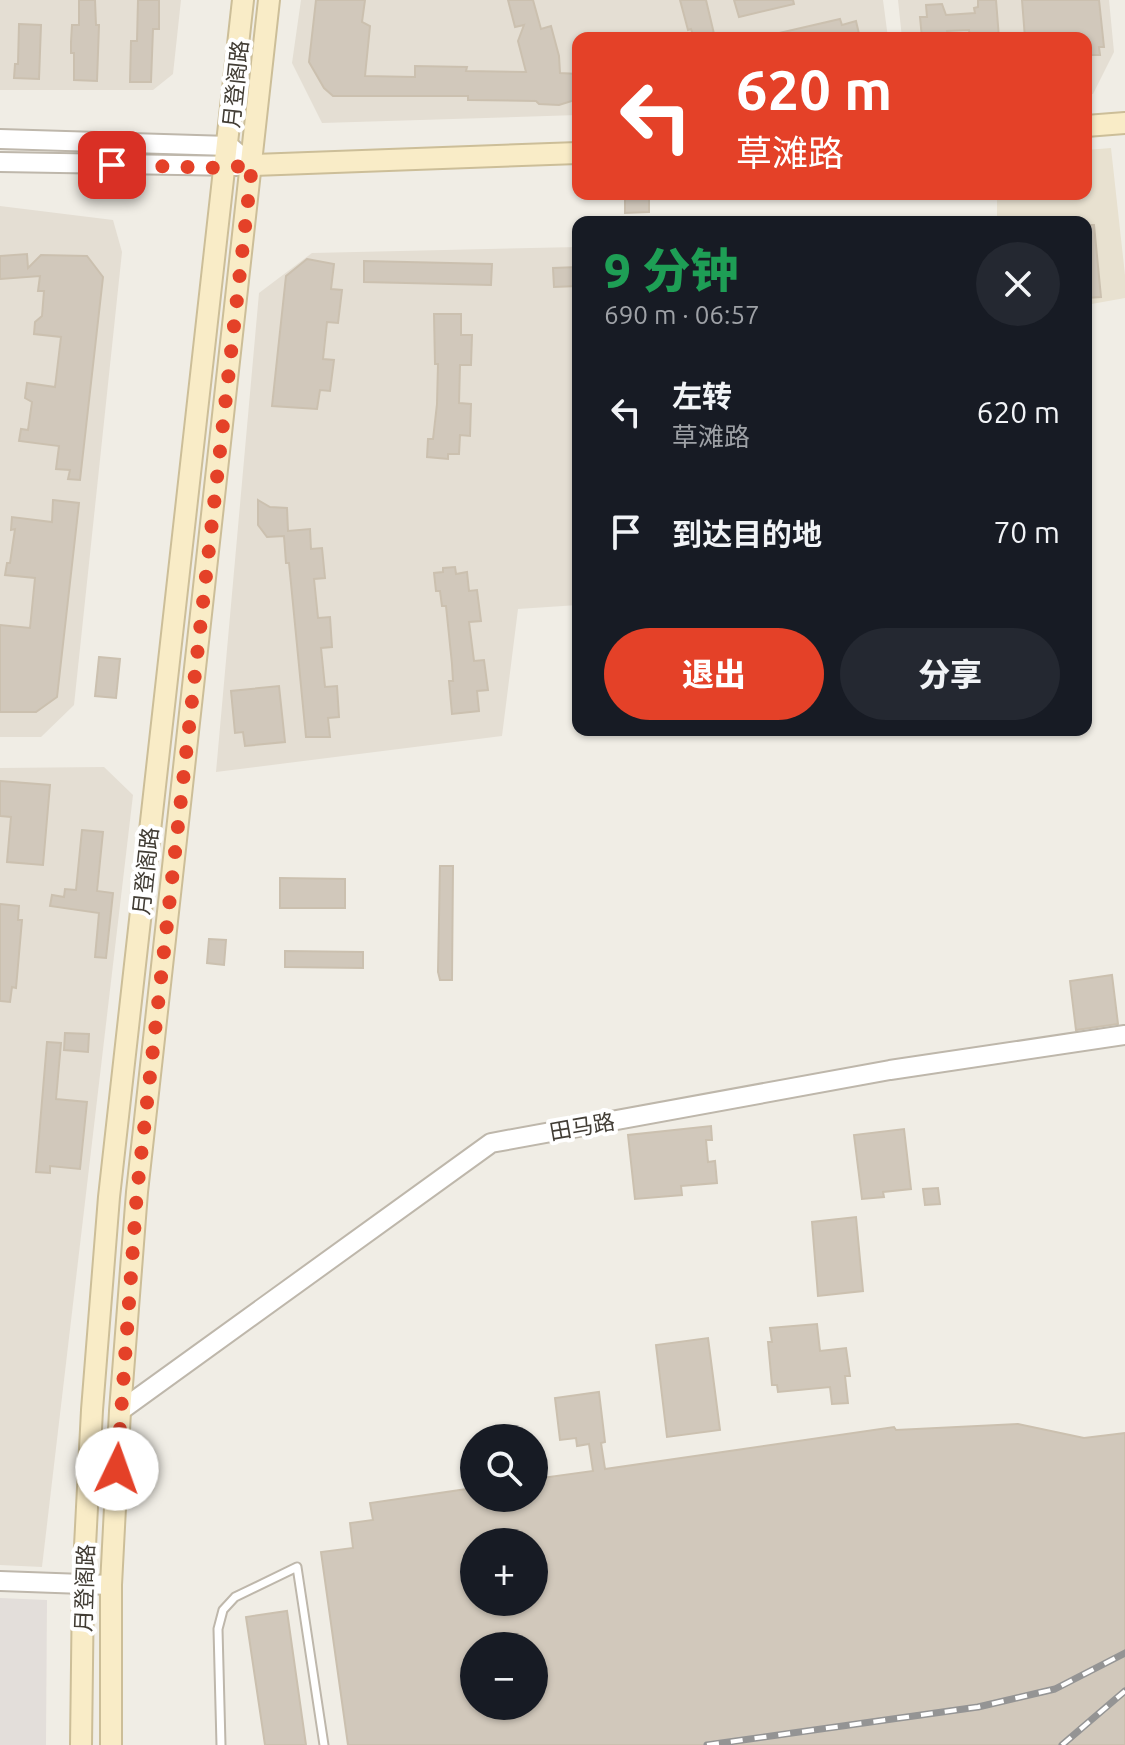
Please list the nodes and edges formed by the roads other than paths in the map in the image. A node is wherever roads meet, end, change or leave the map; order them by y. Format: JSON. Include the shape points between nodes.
{"nodes":[{"id":1,"x":243,"y":0,"type":"edge"},
{"id":2,"x":269,"y":0,"type":"edge"},
{"id":3,"x":1125,"y":123,"type":"edge"},
{"id":4,"x":1092,"y":126,"type":"edge"},
{"id":5,"x":0,"y":139,"type":"edge"},
{"id":6,"x":229,"y":146,"type":"junction"},
{"id":7,"x":572,"y":153,"type":"edge"},
{"id":8,"x":0,"y":162,"type":"edge"},
{"id":9,"x":252,"y":165,"type":"junction"},
{"id":10,"x":224,"y":168,"type":"junction"},
{"id":11,"x":1125,"y":1035,"type":"edge"},
{"id":12,"x":120,"y":1411,"type":"junction"},
{"id":13,"x":0,"y":1581,"type":"edge"},
{"id":14,"x":83,"y":1585,"type":"junction"},
{"id":15,"x":111,"y":1585,"type":"junction"},
{"id":16,"x":81,"y":1745,"type":"edge"},
{"id":17,"x":111,"y":1745,"type":"edge"},
{"id":18,"x":221,"y":1745,"type":"edge"},
{"id":19,"x":324,"y":1745,"type":"edge"}],
"edges":[{"from":1,"to":6,"type":"main road","name":"月登阁路"},
{"from":2,"to":9,"type":"main road","name":"月登阁路"},
{"from":3,"to":4,"type":"main road"},
{"from":5,"to":6,"type":"street"},
{"from":6,"to":9,"type":"street"},
{"from":6,"to":10,"type":"main road","name":"月登阁路"},
{"from":7,"to":9,"type":"main road"},
{"from":8,"to":10,"type":"street"},
{"from":9,"to":10,"type":"street"},
{"from":9,"to":12,"type":"main road","name":"月登阁路","via":[[137,1192]]},
{"from":10,"to":14,"type":"main road","name":"月登阁路","via":[[109,1197]]},
{"from":11,"to":12,"type":"street","name":"田马路","via":[[890,1070],[491,1143]]},
{"from":12,"to":15,"type":"main road","name":"月登阁路"},
{"from":13,"to":14,"type":"street"},
{"from":14,"to":15,"type":"street"},
{"from":14,"to":16,"type":"main road","name":"月登阁路"},
{"from":15,"to":17,"type":"main road","name":"月登阁路"},
{"from":18,"to":19,"type":"lane","via":[[218,1629],[223,1610],[235,1597],[297,1567]]}]}
